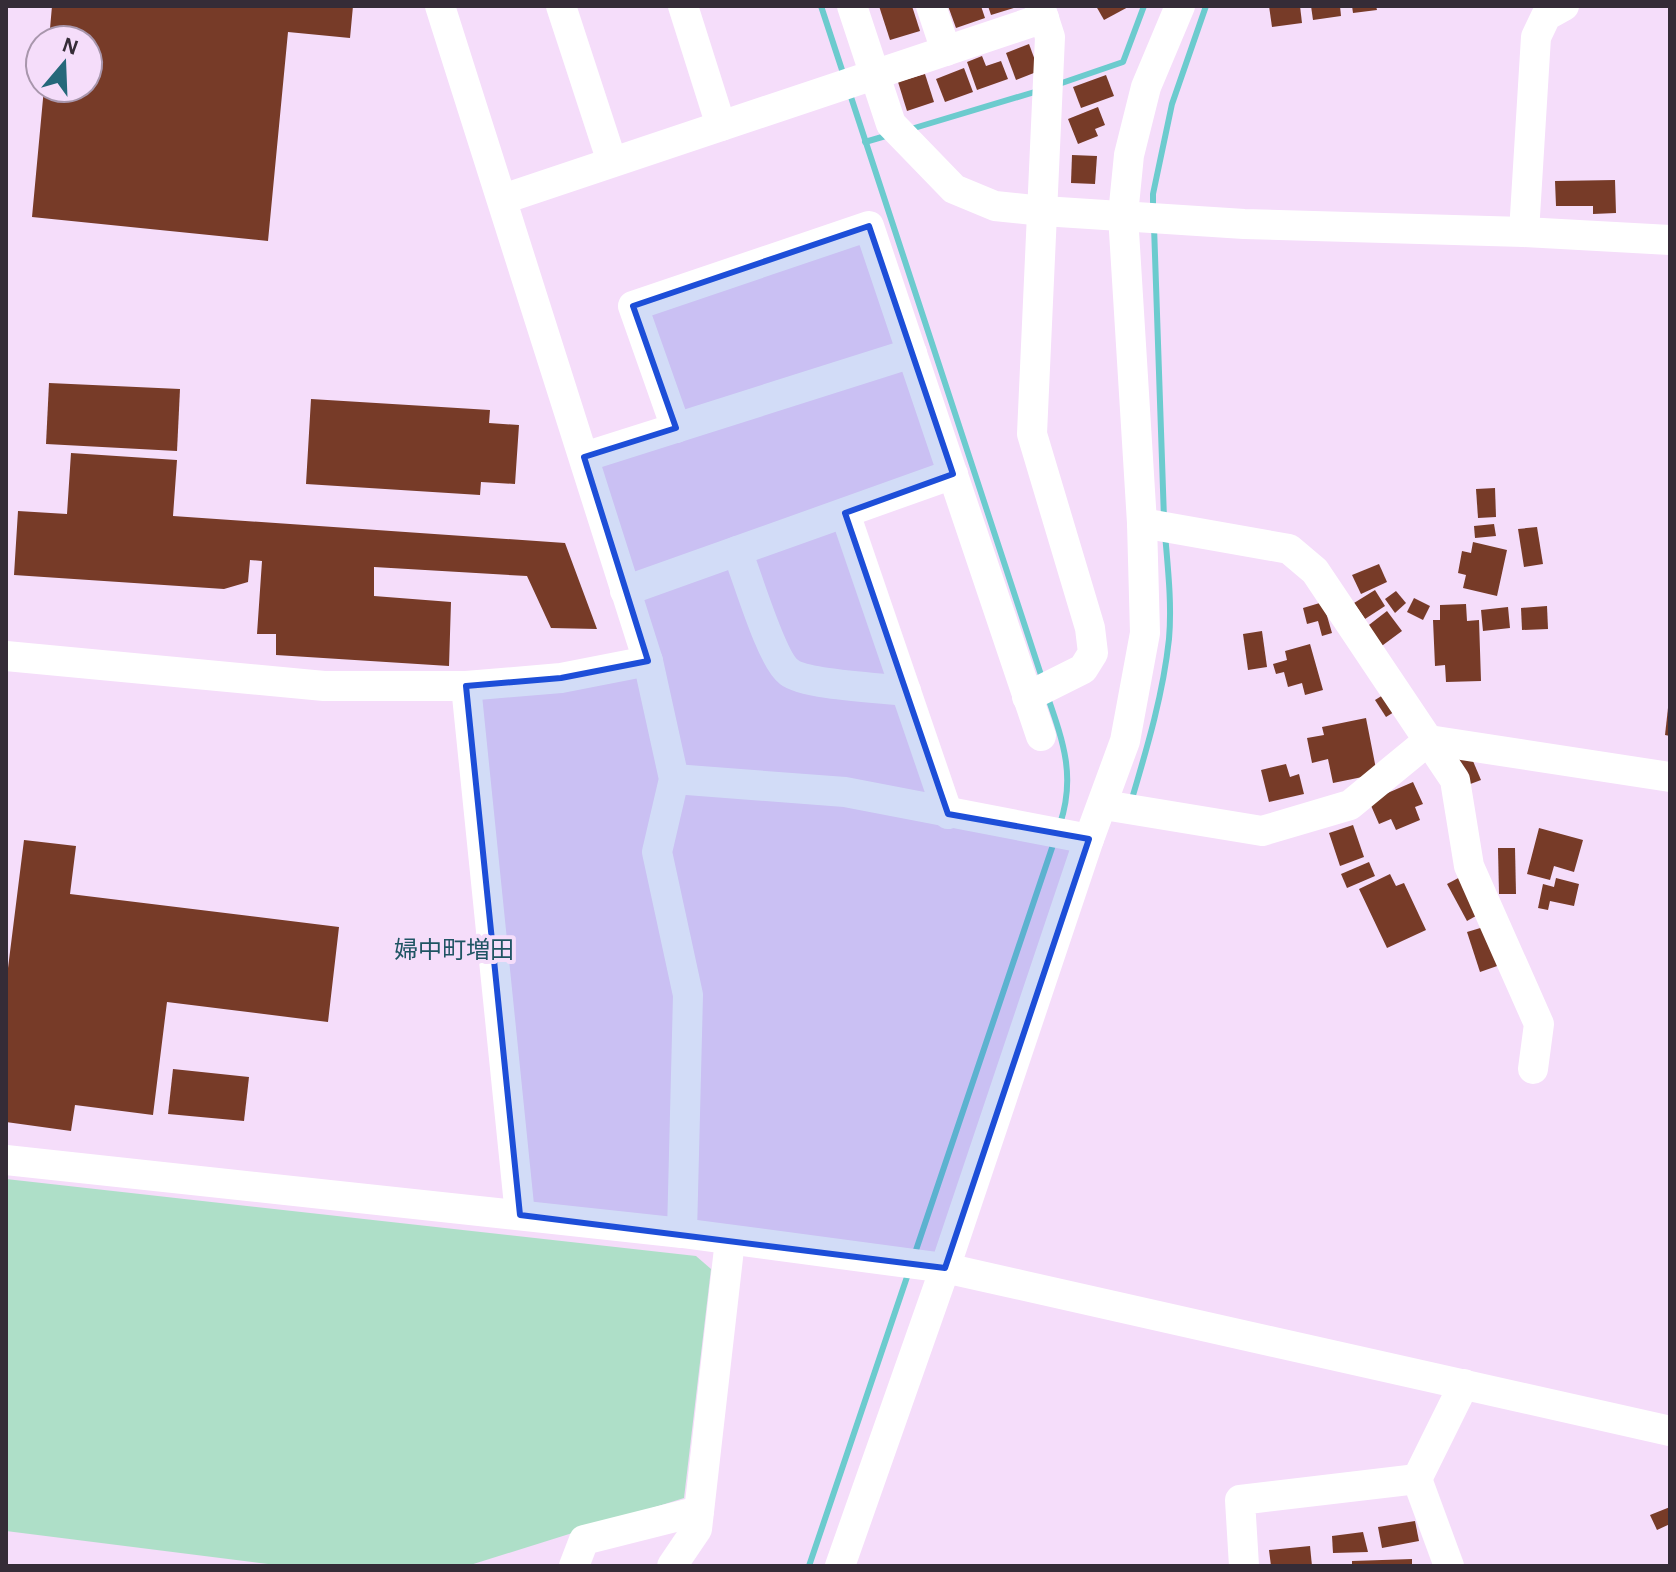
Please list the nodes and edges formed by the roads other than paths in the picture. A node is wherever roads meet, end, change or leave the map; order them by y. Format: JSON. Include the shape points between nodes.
{"nodes":[{"id":1,"x":440,"y":6,"type":"edge"},
{"id":2,"x":561,"y":6,"type":"edge"},
{"id":3,"x":683,"y":6,"type":"edge"},
{"id":4,"x":852,"y":6,"type":"edge"},
{"id":5,"x":931,"y":6,"type":"edge"},
{"id":6,"x":1180,"y":6,"type":"edge"},
{"id":7,"x":1535,"y":6,"type":"edge"},
{"id":8,"x":1564,"y":6,"type":"edge"},
{"id":9,"x":1042,"y":12,"type":"edge"},
{"id":10,"x":1536,"y":37,"type":"junction"},
{"id":11,"x":946,"y":51,"type":"junction"},
{"id":12,"x":874,"y":75,"type":"junction"},
{"id":13,"x":721,"y":126,"type":"junction"},
{"id":14,"x":612,"y":162,"type":"junction"},
{"id":15,"x":503,"y":199,"type":"junction"},
{"id":16,"x":1043,"y":211,"type":"junction"},
{"id":17,"x":1123,"y":215,"type":"junction"},
{"id":18,"x":1524,"y":232,"type":"junction"},
{"id":19,"x":1670,"y":240,"type":"edge"},
{"id":20,"x":912,"y":353,"type":"junction"},
{"id":21,"x":676,"y":428,"type":"junction"},
{"id":22,"x":584,"y":457,"type":"junction"},
{"id":23,"x":953,"y":474,"type":"junction"},
{"id":24,"x":845,"y":513,"type":"junction"},
{"id":25,"x":1142,"y":523,"type":"junction"},
{"id":26,"x":737,"y":551,"type":"junction"},
{"id":27,"x":625,"y":591,"type":"junction"},
{"id":28,"x":6,"y":656,"type":"edge"},
{"id":29,"x":648,"y":661,"type":"junction"},
{"id":30,"x":466,"y":686,"type":"junction"},
{"id":31,"x":906,"y":691,"type":"junction"},
{"id":32,"x":1027,"y":697,"type":"junction"},
{"id":33,"x":1041,"y":736,"type":"dead end"},
{"id":34,"x":1429,"y":740,"type":"junction"},
{"id":35,"x":1670,"y":777,"type":"edge"},
{"id":36,"x":674,"y":779,"type":"junction"},
{"id":37,"x":1104,"y":805,"type":"junction"},
{"id":38,"x":948,"y":814,"type":"junction"},
{"id":39,"x":1089,"y":839,"type":"junction"},
{"id":40,"x":1533,"y":1069,"type":"dead end"},
{"id":41,"x":6,"y":1160,"type":"edge"},
{"id":42,"x":520,"y":1215,"type":"junction"},
{"id":43,"x":682,"y":1233,"type":"junction"},
{"id":44,"x":730,"y":1240,"type":"junction"},
{"id":45,"x":945,"y":1268,"type":"junction"},
{"id":46,"x":1464,"y":1384,"type":"junction"},
{"id":47,"x":1670,"y":1431,"type":"edge"},
{"id":48,"x":1417,"y":1479,"type":"junction"},
{"id":49,"x":699,"y":1511,"type":"junction"},
{"id":50,"x":574,"y":1566,"type":"edge"},
{"id":51,"x":672,"y":1566,"type":"edge"},
{"id":52,"x":840,"y":1566,"type":"edge"},
{"id":53,"x":1244,"y":1566,"type":"edge"},
{"id":54,"x":1449,"y":1566,"type":"edge"}],
"edges":[{"from":1,"to":15,"type":"street"},
{"from":2,"to":14,"type":"street"},
{"from":3,"to":13,"type":"street"},
{"from":4,"to":12,"type":"street"},
{"from":5,"to":11,"type":"street"},
{"from":6,"to":17,"type":"street","via":[[1146,87],[1129,155]]},
{"from":7,"to":10,"type":"street"},
{"from":8,"to":10,"type":"street","via":[[1546,16]]},
{"from":9,"to":11,"type":"street"},
{"from":9,"to":16,"type":"street","via":[[1050,37]]},
{"from":10,"to":18,"type":"street"},
{"from":11,"to":12,"type":"street"},
{"from":12,"to":13,"type":"street"},
{"from":12,"to":16,"type":"street","via":[[891,124],[954,189],[995,206]]},
{"from":13,"to":14,"type":"street"},
{"from":14,"to":15,"type":"street"},
{"from":15,"to":22,"type":"street"},
{"from":16,"to":17,"type":"street"},
{"from":16,"to":32,"type":"street","via":[[1032,434],[1093,653],[1083,669]]},
{"from":17,"to":18,"type":"street"},
{"from":17,"to":25,"type":"street"},
{"from":18,"to":19,"type":"street"},
{"from":20,"to":21,"type":"street"},
{"from":20,"to":21,"type":"street","via":[[869,226],[633,306]]},
{"from":20,"to":23,"type":"street"},
{"from":21,"to":22,"type":"street"},
{"from":22,"to":27,"type":"street"},
{"from":23,"to":24,"type":"street"},
{"from":23,"to":32,"type":"street"},
{"from":24,"to":26,"type":"street"},
{"from":24,"to":31,"type":"street"},
{"from":25,"to":34,"type":"street","via":[[1289,549],[1315,571]]},
{"from":25,"to":37,"type":"street","via":[[1145,633],[1125,741]]},
{"from":26,"to":27,"type":"street"},
{"from":26,"to":31,"type":"street","via":[[776,655],[788,672],[804,679]]},
{"from":27,"to":29,"type":"street"},
{"from":28,"to":30,"type":"street","via":[[324,686]]},
{"from":29,"to":30,"type":"street","via":[[561,678]]},
{"from":29,"to":36,"type":"street"},
{"from":30,"to":42,"type":"street"},
{"from":31,"to":38,"type":"street"},
{"from":32,"to":33,"type":"street"},
{"from":34,"to":35,"type":"street"},
{"from":34,"to":37,"type":"street","via":[[1350,805],[1262,831]]},
{"from":34,"to":40,"type":"street","via":[[1455,780],[1469,866],[1539,1024]]},
{"from":36,"to":38,"type":"street","via":[[845,792]]},
{"from":36,"to":43,"type":"street","via":[[657,852],[688,995]]},
{"from":37,"to":39,"type":"street"},
{"from":38,"to":39,"type":"street"},
{"from":39,"to":45,"type":"street"},
{"from":41,"to":42,"type":"street"},
{"from":42,"to":43,"type":"street"},
{"from":43,"to":44,"type":"street"},
{"from":44,"to":45,"type":"street"},
{"from":44,"to":49,"type":"street"},
{"from":45,"to":46,"type":"street"},
{"from":45,"to":52,"type":"street"},
{"from":46,"to":47,"type":"street"},
{"from":46,"to":48,"type":"street"},
{"from":48,"to":53,"type":"street","via":[[1240,1500]]},
{"from":48,"to":54,"type":"street"},
{"from":49,"to":50,"type":"street","via":[[584,1540]]},
{"from":49,"to":51,"type":"street","via":[[697,1529]]}]}
